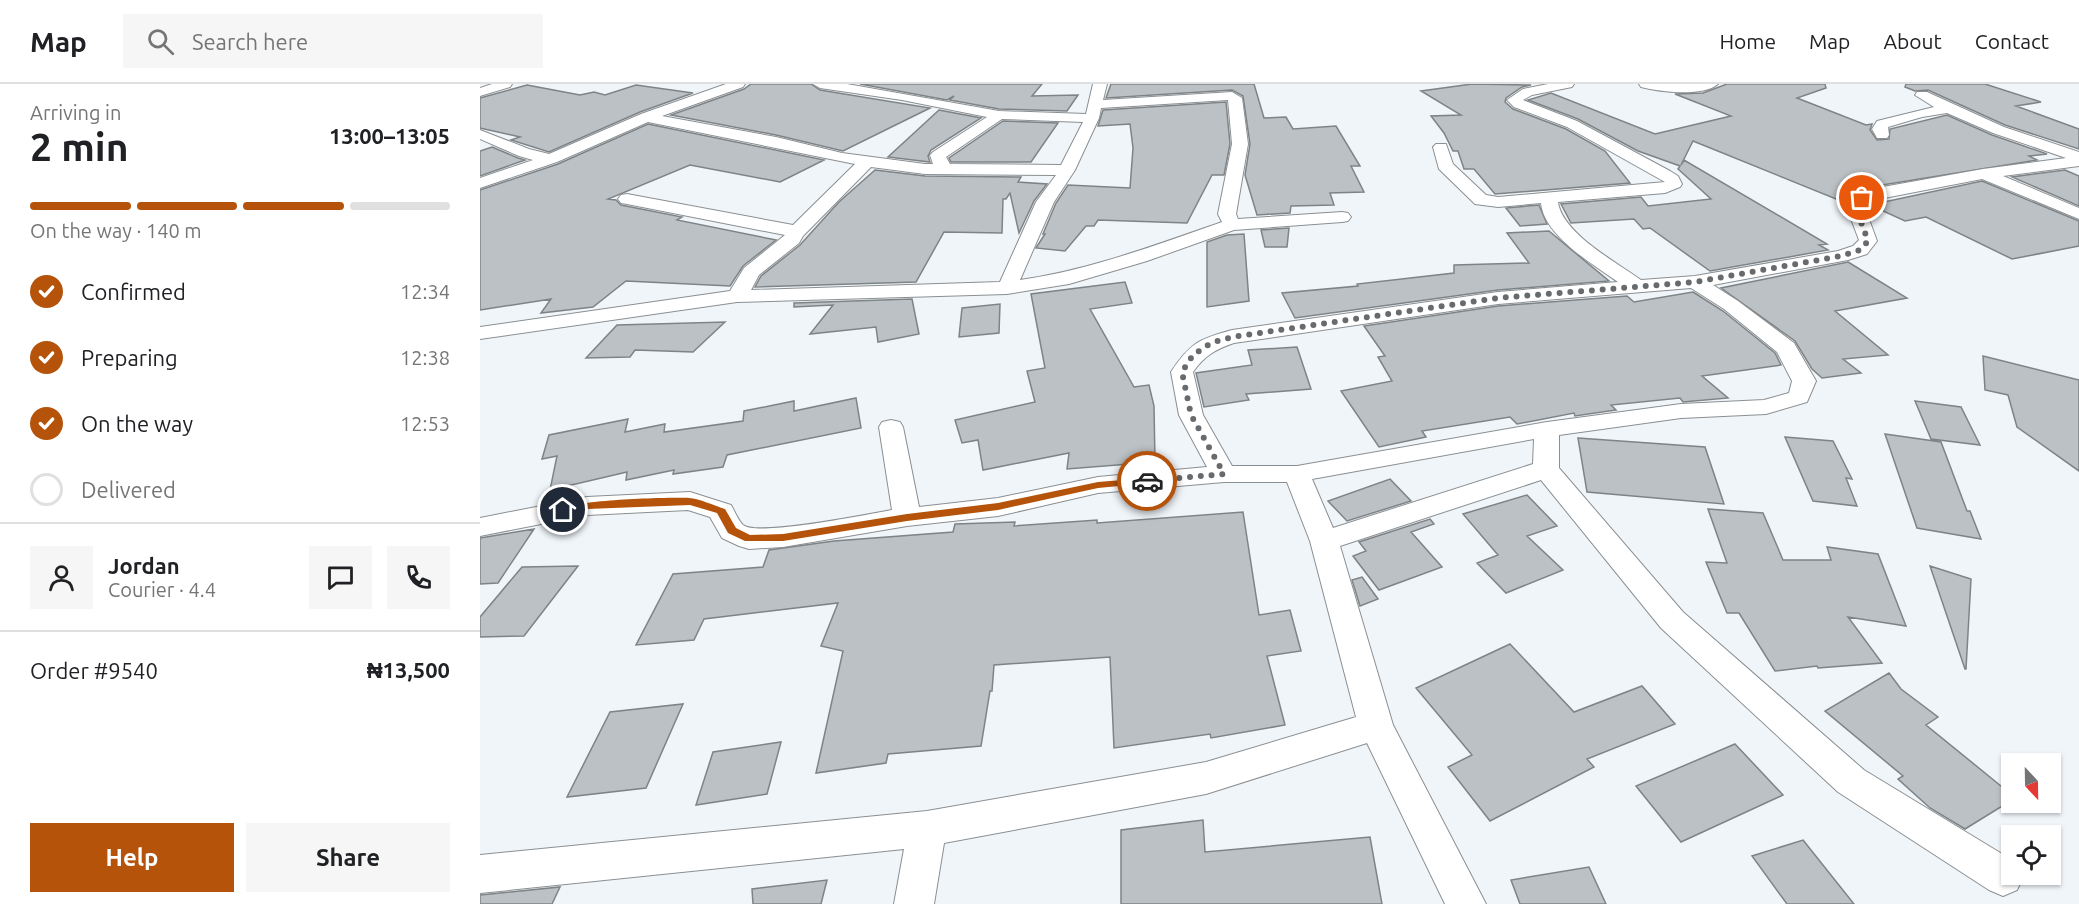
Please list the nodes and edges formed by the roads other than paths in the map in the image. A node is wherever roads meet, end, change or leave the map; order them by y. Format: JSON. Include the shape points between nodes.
{"nodes":[{"id":1,"x":505,"y":84,"type":"edge"},
{"id":2,"x":738,"y":84,"type":"edge"},
{"id":3,"x":820,"y":84,"type":"edge"},
{"id":4,"x":1100,"y":84,"type":"edge"},
{"id":5,"x":1567,"y":84,"type":"edge"},
{"id":6,"x":1646,"y":84,"type":"edge"},
{"id":7,"x":1711,"y":84,"type":"edge"},
{"id":8,"x":921,"y":88,"type":"dead end"},
{"id":9,"x":482,"y":91,"type":"edge"},
{"id":10,"x":1922,"y":95,"type":"dead end"},
{"id":11,"x":902,"y":96,"type":"junction"},
{"id":12,"x":1947,"y":109,"type":"junction"},
{"id":13,"x":1095,"y":111,"type":"junction"},
{"id":14,"x":999,"y":115,"type":"junction"},
{"id":15,"x":646,"y":117,"type":"junction"},
{"id":16,"x":480,"y":134,"type":"edge"},
{"id":17,"x":1882,"y":135,"type":"dead end"},
{"id":18,"x":1440,"y":147,"type":"dead end"},
{"id":19,"x":551,"y":159,"type":"junction"},
{"id":20,"x":2079,"y":159,"type":"edge"},
{"id":21,"x":867,"y":162,"type":"junction"},
{"id":22,"x":945,"y":168,"type":"junction"},
{"id":23,"x":1067,"y":170,"type":"junction"},
{"id":24,"x":1983,"y":174,"type":"junction"},
{"id":25,"x":480,"y":183,"type":"edge"},
{"id":26,"x":1549,"y":198,"type":"junction"},
{"id":27,"x":627,"y":199,"type":"dead end"},
{"id":28,"x":2079,"y":214,"type":"edge"},
{"id":29,"x":1342,"y":217,"type":"dead end"},
{"id":30,"x":1232,"y":225,"type":"junction"},
{"id":31,"x":795,"y":234,"type":"junction"},
{"id":32,"x":1695,"y":282,"type":"junction"},
{"id":33,"x":1638,"y":287,"type":"junction"},
{"id":34,"x":1006,"y":288,"type":"junction"},
{"id":35,"x":738,"y":296,"type":"junction"},
{"id":36,"x":480,"y":333,"type":"edge"},
{"id":37,"x":891,"y":428,"type":"dead end"},
{"id":38,"x":1547,"y":429,"type":"junction"},
{"id":39,"x":1546,"y":469,"type":"junction"},
{"id":40,"x":1224,"y":474,"type":"junction"},
{"id":41,"x":1297,"y":474,"type":"junction"},
{"id":42,"x":907,"y":518,"type":"junction"},
{"id":43,"x":480,"y":528,"type":"edge"},
{"id":44,"x":1324,"y":541,"type":"junction"},
{"id":45,"x":1376,"y":726,"type":"junction"},
{"id":46,"x":927,"y":829,"type":"junction"},
{"id":47,"x":480,"y":874,"type":"edge"},
{"id":48,"x":2001,"y":876,"type":"edge"},
{"id":49,"x":914,"y":904,"type":"edge"},
{"id":50,"x":1466,"y":904,"type":"edge"}],
"edges":[{"from":1,"to":9,"type":"street"},
{"from":2,"to":15,"type":"street"},
{"from":3,"to":11,"type":"street"},
{"from":4,"to":13,"type":"street"},
{"from":5,"to":26,"type":"street","via":[[1528,92],[1514,100],[1572,124],[1664,174],[1674,184]]},
{"from":6,"to":7,"type":"street","via":[[1679,89]]},
{"from":8,"to":11,"type":"street"},
{"from":10,"to":12,"type":"street"},
{"from":11,"to":14,"type":"street"},
{"from":12,"to":17,"type":"street","via":[[1882,124]]},
{"from":12,"to":20,"type":"street"},
{"from":13,"to":14,"type":"street"},
{"from":13,"to":23,"type":"street"},
{"from":13,"to":30,"type":"street","via":[[1221,94],[1234,98],[1240,144],[1227,214]]},
{"from":14,"to":22,"type":"street","via":[[938,155]]},
{"from":15,"to":19,"type":"street"},
{"from":15,"to":21,"type":"street"},
{"from":16,"to":19,"type":"street","via":[[524,153]]},
{"from":18,"to":26,"type":"street","via":[[1445,166],[1481,200]]},
{"from":19,"to":25,"type":"street"},
{"from":20,"to":24,"type":"street"},
{"from":21,"to":22,"type":"street"},
{"from":21,"to":31,"type":"street"},
{"from":22,"to":23,"type":"street"},
{"from":23,"to":34,"type":"street","via":[[1045,202]]},
{"from":24,"to":28,"type":"street"},
{"from":24,"to":32,"type":"street","via":[[1862,198],[1857,211],[1868,241],[1860,250]]},
{"from":26,"to":33,"type":"street","via":[[1551,215],[1572,238]]},
{"from":27,"to":31,"type":"street"},
{"from":29,"to":30,"type":"street"},
{"from":30,"to":34,"type":"street","via":[[1062,280]]},
{"from":31,"to":35,"type":"street","via":[[751,272]]},
{"from":32,"to":33,"type":"street"},
{"from":32,"to":38,"type":"street","via":[[1786,348],[1804,381],[1799,397],[1766,407],[1681,411]]},
{"from":33,"to":40,"type":"street","via":[[1498,298],[1331,321],[1211,343],[1193,355],[1182,372],[1191,415]]},
{"from":34,"to":35,"type":"street"},
{"from":35,"to":36,"type":"street"},
{"from":37,"to":42,"type":"street"},
{"from":38,"to":39,"type":"street"},
{"from":38,"to":41,"type":"street"},
{"from":39,"to":44,"type":"street"},
{"from":39,"to":48,"type":"street","via":[[1672,620],[1851,781]]},
{"from":40,"to":41,"type":"street"},
{"from":40,"to":42,"type":"street","via":[[1098,485],[998,507]]},
{"from":41,"to":44,"type":"street"},
{"from":42,"to":43,"type":"street","via":[[748,539],[732,531],[721,511],[690,501],[587,506]]},
{"from":44,"to":45,"type":"street"},
{"from":45,"to":46,"type":"street","via":[[1206,778]]},
{"from":45,"to":50,"type":"street"},
{"from":46,"to":47,"type":"street"},
{"from":46,"to":49,"type":"street"}]}
